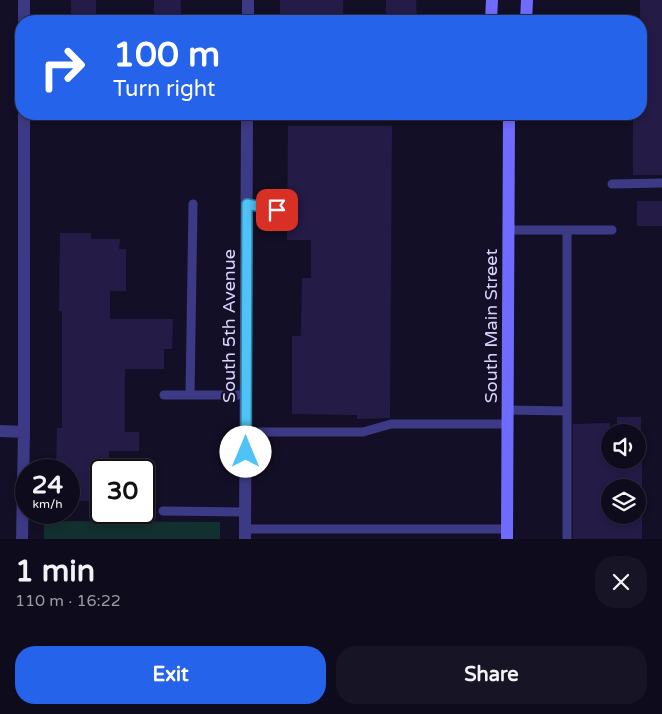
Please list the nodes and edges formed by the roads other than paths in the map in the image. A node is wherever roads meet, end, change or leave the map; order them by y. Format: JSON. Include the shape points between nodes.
{"nodes":[{"id":1,"x":24,"y":0,"type":"edge"},
{"id":2,"x":248,"y":0,"type":"edge"},
{"id":3,"x":492,"y":0,"type":"edge"},
{"id":4,"x":527,"y":0,"type":"edge"},
{"id":5,"x":24,"y":15,"type":"edge"},
{"id":6,"x":248,"y":15,"type":"edge"},
{"id":7,"x":491,"y":15,"type":"edge"},
{"id":8,"x":526,"y":15,"type":"edge"},
{"id":9,"x":24,"y":120,"type":"edge"},
{"id":10,"x":247,"y":120,"type":"edge"},
{"id":11,"x":509,"y":120,"type":"edge"},
{"id":12,"x":662,"y":183,"type":"edge"},
{"id":13,"x":612,"y":184,"type":"dead end"},
{"id":14,"x":193,"y":204,"type":"dead end"},
{"id":15,"x":247,"y":204,"type":"junction"},
{"id":16,"x":277,"y":210,"type":"dead end"},
{"id":17,"x":508,"y":230,"type":"junction"},
{"id":18,"x":567,"y":230,"type":"junction"},
{"id":19,"x":612,"y":230,"type":"dead end"},
{"id":20,"x":164,"y":395,"type":"dead end"},
{"id":21,"x":190,"y":395,"type":"junction"},
{"id":22,"x":246,"y":396,"type":"junction"},
{"id":23,"x":508,"y":410,"type":"junction"},
{"id":24,"x":567,"y":411,"type":"junction"},
{"id":25,"x":508,"y":424,"type":"junction"},
{"id":26,"x":0,"y":431,"type":"edge"},
{"id":27,"x":24,"y":432,"type":"junction"},
{"id":28,"x":246,"y":432,"type":"junction"},
{"id":29,"x":163,"y":512,"type":"dead end"},
{"id":30,"x":245,"y":512,"type":"junction"},
{"id":31,"x":245,"y":534,"type":"edge"},
{"id":32,"x":507,"y":534,"type":"edge"},
{"id":33,"x":22,"y":539,"type":"edge"},
{"id":34,"x":566,"y":539,"type":"edge"}],
"edges":[{"from":1,"to":5,"type":"street"},
{"from":2,"to":6,"type":"street"},
{"from":3,"to":7,"type":"main road"},
{"from":4,"to":8,"type":"main road"},
{"from":9,"to":27,"type":"street"},
{"from":10,"to":15,"type":"street","name":"South 5th Avenue"},
{"from":11,"to":17,"type":"main road","name":"South Main Street"},
{"from":12,"to":13,"type":"lane"},
{"from":14,"to":21,"type":"lane"},
{"from":15,"to":16,"type":"lane"},
{"from":15,"to":22,"type":"street","name":"South 5th Avenue"},
{"from":17,"to":18,"type":"lane"},
{"from":17,"to":23,"type":"main road","name":"South Main Street"},
{"from":18,"to":19,"type":"lane"},
{"from":18,"to":24,"type":"lane"},
{"from":20,"to":21,"type":"lane"},
{"from":21,"to":22,"type":"lane"},
{"from":22,"to":28,"type":"street","name":"South 5th Avenue"},
{"from":23,"to":24,"type":"lane"},
{"from":23,"to":25,"type":"main road","name":"South Main Street"},
{"from":24,"to":34,"type":"lane"},
{"from":25,"to":28,"type":"lane","via":[[391,424],[363,432]]},
{"from":25,"to":32,"type":"main road","name":"South Main Street"},
{"from":26,"to":27,"type":"street"},
{"from":27,"to":33,"type":"street"},
{"from":28,"to":30,"type":"street","name":"South 5th Avenue"},
{"from":29,"to":30,"type":"lane"},
{"from":30,"to":31,"type":"street","name":"South 5th Avenue"},
{"from":31,"to":32,"type":"lane"}]}
